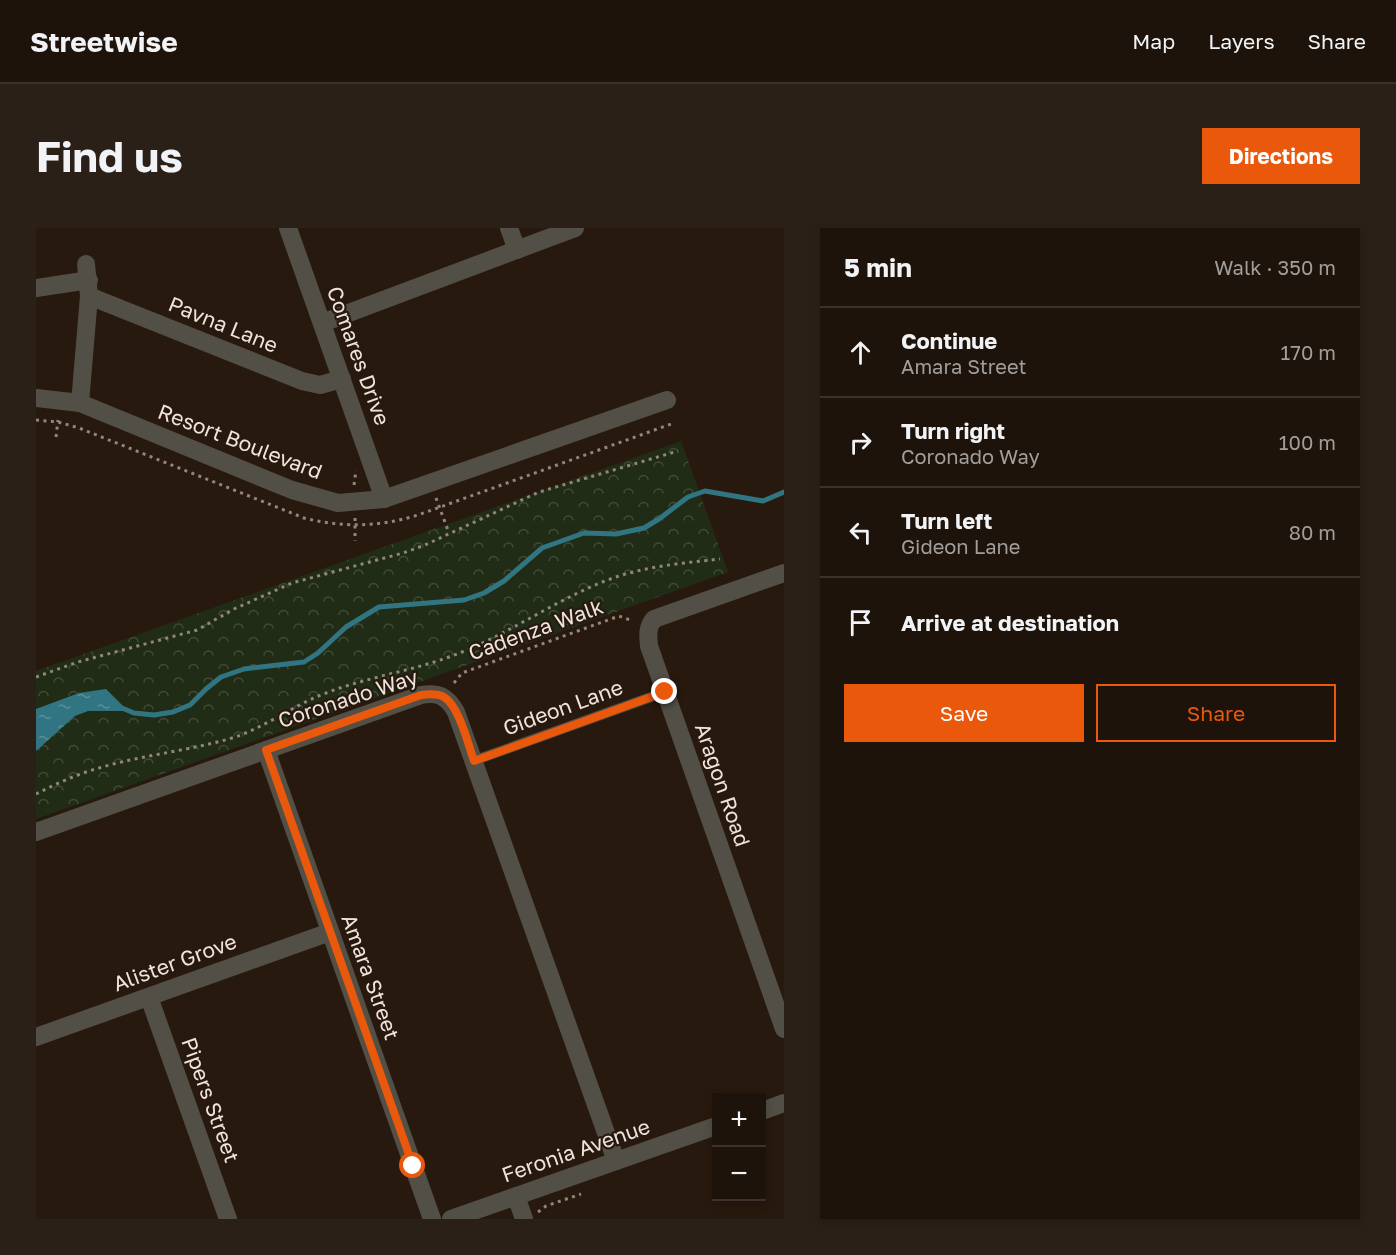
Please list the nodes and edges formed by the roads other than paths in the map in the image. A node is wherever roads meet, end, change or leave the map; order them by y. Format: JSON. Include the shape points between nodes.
{"nodes":[{"id":1,"x":288,"y":228,"type":"edge"},
{"id":2,"x":509,"y":228,"type":"edge"},
{"id":3,"x":575,"y":228,"type":"edge"},
{"id":4,"x":517,"y":250,"type":"junction"},
{"id":5,"x":88,"y":280,"type":"junction"},
{"id":6,"x":36,"y":288,"type":"edge"},
{"id":7,"x":322,"y":323,"type":"junction"},
{"id":8,"x":342,"y":379,"type":"junction"},
{"id":9,"x":36,"y":398,"type":"edge"},
{"id":10,"x":667,"y":400,"type":"dead end"},
{"id":11,"x":80,"y":403,"type":"junction"},
{"id":12,"x":384,"y":499,"type":"junction"},
{"id":13,"x":784,"y":573,"type":"edge"},
{"id":14,"x":665,"y":692,"type":"junction"},
{"id":15,"x":266,"y":750,"type":"junction"},
{"id":16,"x":474,"y":761,"type":"junction"},
{"id":17,"x":36,"y":832,"type":"edge"},
{"id":18,"x":330,"y":932,"type":"junction"},
{"id":19,"x":149,"y":996,"type":"junction"},
{"id":20,"x":784,"y":1029,"type":"edge"},
{"id":21,"x":36,"y":1037,"type":"edge"},
{"id":22,"x":783,"y":1108,"type":"edge"},
{"id":23,"x":766,"y":1110,"type":"edge"},
{"id":24,"x":712,"y":1128,"type":"edge"},
{"id":25,"x":615,"y":1161,"type":"junction"},
{"id":26,"x":516,"y":1196,"type":"junction"},
{"id":27,"x":523,"y":1218,"type":"edge"},
{"id":28,"x":228,"y":1219,"type":"edge"},
{"id":29,"x":432,"y":1219,"type":"edge"},
{"id":30,"x":451,"y":1219,"type":"edge"}],
"edges":[{"from":1,"to":7,"type":"street","name":"Comares Drive"},
{"from":2,"to":4,"type":"street"},
{"from":3,"to":4,"type":"street"},
{"from":4,"to":7,"type":"street"},
{"from":5,"to":6,"type":"street"},
{"from":5,"to":8,"type":"street","name":"Pavna Lane","via":[[302,381],[320,385]]},
{"from":5,"to":11,"type":"street"},
{"from":7,"to":8,"type":"street","name":"Comares Drive"},
{"from":8,"to":12,"type":"street","name":"Comares Drive"},
{"from":9,"to":11,"type":"street","name":"Resort Boulevard"},
{"from":10,"to":12,"type":"street","name":"Resort Boulevard"},
{"from":11,"to":12,"type":"street","name":"Resort Boulevard","via":[[292,490],[338,503]]},
{"from":13,"to":14,"type":"street","name":"Aragon Road","via":[[654,619],[649,626],[649,646]]},
{"from":14,"to":16,"type":"lane","name":"Gideon Lane"},
{"from":14,"to":20,"type":"street","name":"Aragon Road"},
{"from":15,"to":16,"type":"street","name":"Coronado Way","via":[[431,694],[442,695],[451,703]]},
{"from":15,"to":17,"type":"street","name":"Coronado Way"},
{"from":15,"to":18,"type":"street","name":"Amara Street"},
{"from":16,"to":25,"type":"street","name":"Coronado Way"},
{"from":18,"to":19,"type":"street","name":"Alister Grove"},
{"from":18,"to":29,"type":"street","name":"Amara Street"},
{"from":19,"to":21,"type":"street","name":"Alister Grove"},
{"from":19,"to":28,"type":"street","name":"Pipers Street"},
{"from":22,"to":23,"type":"street"},
{"from":24,"to":25,"type":"street","name":"Feronia Avenue"},
{"from":25,"to":26,"type":"street","name":"Feronia Avenue"},
{"from":26,"to":27,"type":"street"},
{"from":26,"to":30,"type":"street","name":"Feronia Avenue"}]}
